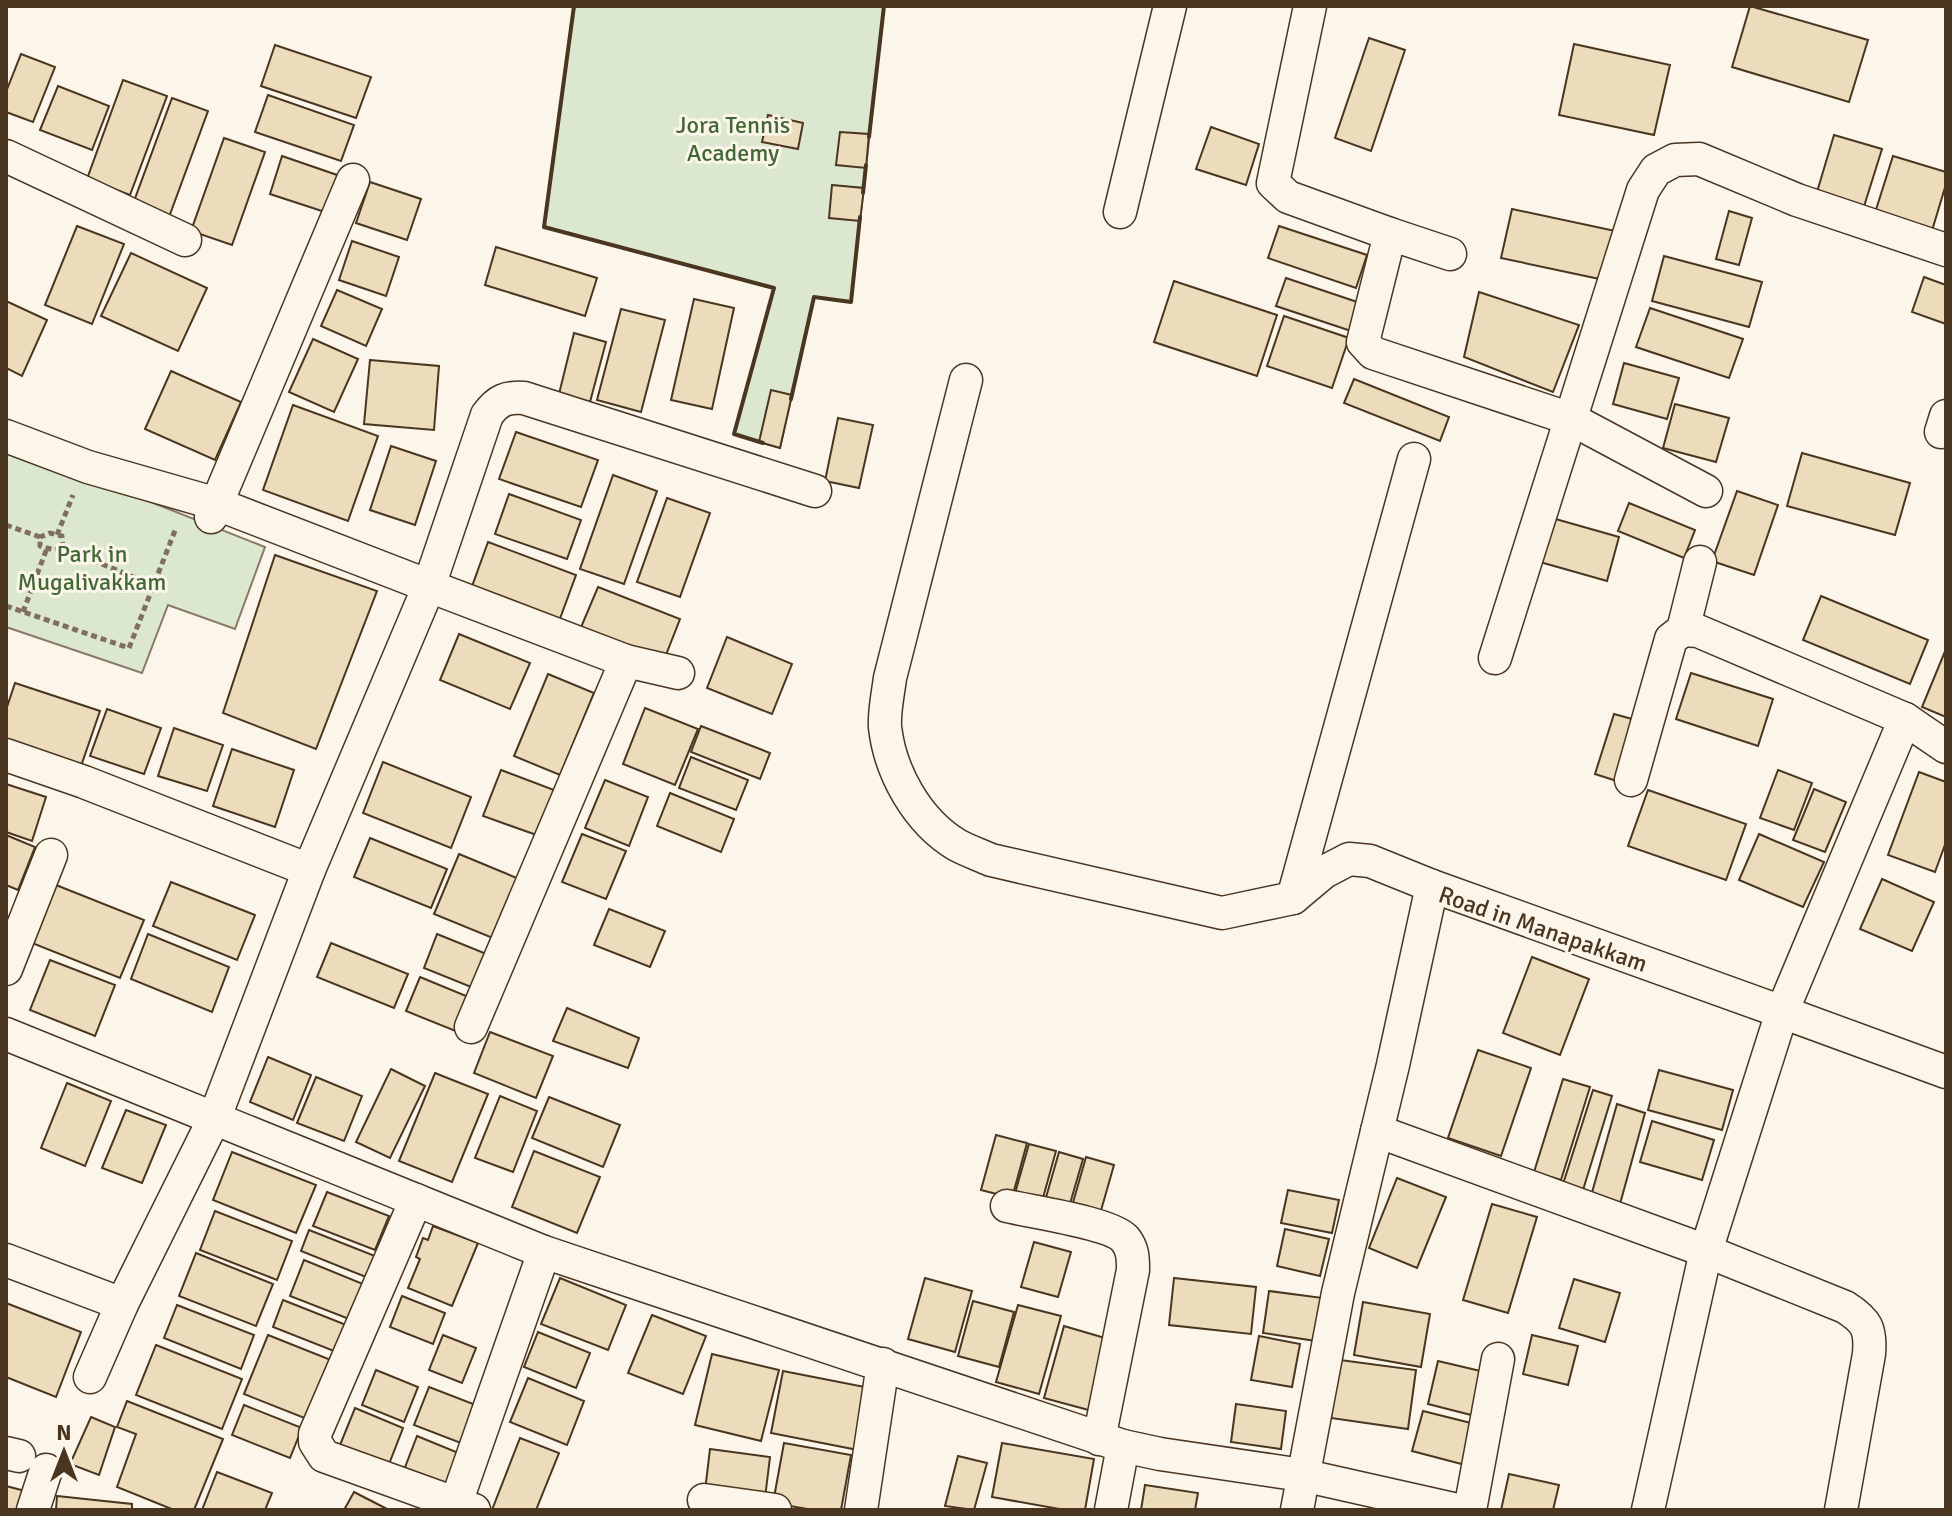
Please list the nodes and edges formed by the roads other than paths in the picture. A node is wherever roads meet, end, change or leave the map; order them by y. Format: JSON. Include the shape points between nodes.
{"nodes":[{"id":1,"x":1170,"y":6,"type":"edge"},
{"id":2,"x":1310,"y":6,"type":"edge"},
{"id":3,"x":6,"y":156,"type":"edge"},
{"id":4,"x":353,"y":180,"type":"dead end"},
{"id":5,"x":1120,"y":212,"type":"dead end"},
{"id":6,"x":1390,"y":234,"type":"junction"},
{"id":7,"x":185,"y":240,"type":"dead end"},
{"id":8,"x":1946,"y":250,"type":"edge"},
{"id":9,"x":1450,"y":254,"type":"dead end"},
{"id":10,"x":966,"y":380,"type":"dead end"},
{"id":11,"x":1571,"y":419,"type":"junction"},
{"id":12,"x":6,"y":436,"type":"edge"},
{"id":13,"x":1414,"y":459,"type":"dead end"},
{"id":14,"x":815,"y":491,"type":"dead end"},
{"id":15,"x":1706,"y":491,"type":"dead end"},
{"id":16,"x":214,"y":510,"type":"junction"},
{"id":17,"x":1700,"y":562,"type":"dead end"},
{"id":18,"x":429,"y":586,"type":"junction"},
{"id":19,"x":1683,"y":630,"type":"junction"},
{"id":20,"x":1495,"y":658,"type":"dead end"},
{"id":21,"x":626,"y":661,"type":"junction"},
{"id":22,"x":678,"y":673,"type":"dead end"},
{"id":23,"x":1905,"y":719,"type":"junction"},
{"id":24,"x":1946,"y":747,"type":"edge"},
{"id":25,"x":6,"y":755,"type":"edge"},
{"id":26,"x":1631,"y":780,"type":"dead end"},
{"id":27,"x":51,"y":855,"type":"dead end"},
{"id":28,"x":309,"y":870,"type":"junction"},
{"id":29,"x":1432,"y":886,"type":"junction"},
{"id":30,"x":1293,"y":898,"type":"junction"},
{"id":31,"x":6,"y":969,"type":"edge"},
{"id":32,"x":1782,"y":1012,"type":"junction"},
{"id":33,"x":471,"y":1027,"type":"dead end"},
{"id":34,"x":6,"y":1034,"type":"edge"},
{"id":35,"x":1946,"y":1072,"type":"edge"},
{"id":36,"x":215,"y":1117,"type":"junction"},
{"id":37,"x":1377,"y":1131,"type":"junction"},
{"id":38,"x":416,"y":1200,"type":"junction"},
{"id":39,"x":1007,"y":1206,"type":"dead end"},
{"id":40,"x":1706,"y":1251,"type":"junction"},
{"id":41,"x":544,"y":1252,"type":"junction"},
{"id":42,"x":6,"y":1260,"type":"edge"},
{"id":43,"x":122,"y":1304,"type":"junction"},
{"id":44,"x":1498,"y":1359,"type":"dead end"},
{"id":45,"x":883,"y":1364,"type":"junction"},
{"id":46,"x":90,"y":1377,"type":"dead end"},
{"id":47,"x":1111,"y":1443,"type":"junction"},
{"id":48,"x":23,"y":1460,"type":"edge"},
{"id":49,"x":1302,"y":1475,"type":"junction"},
{"id":50,"x":704,"y":1500,"type":"dead end"},
{"id":51,"x":465,"y":1507,"type":"edge"},
{"id":52,"x":33,"y":1510,"type":"edge"},
{"id":53,"x":775,"y":1510,"type":"edge"},
{"id":54,"x":861,"y":1510,"type":"edge"},
{"id":55,"x":1111,"y":1510,"type":"edge"},
{"id":56,"x":1297,"y":1510,"type":"edge"},
{"id":57,"x":1458,"y":1510,"type":"edge"},
{"id":58,"x":1470,"y":1510,"type":"edge"},
{"id":59,"x":1648,"y":1510,"type":"edge"},
{"id":60,"x":1841,"y":1510,"type":"edge"}],
"edges":[{"from":1,"to":5,"type":"street"},
{"from":2,"to":6,"type":"street","via":[[1273,183],[1288,197]]},
{"from":3,"to":7,"type":"street"},
{"from":4,"to":16,"type":"street"},
{"from":6,"to":9,"type":"street"},
{"from":6,"to":11,"type":"street","via":[[1365,328],[1363,342],[1373,353]]},
{"from":8,"to":11,"type":"street","via":[[1797,200],[1699,159],[1675,160],[1656,170],[1643,190]]},
{"from":10,"to":30,"type":"street","via":[[890,678],[885,724],[903,786],[926,818],[956,844],[991,860],[1222,913]]},
{"from":11,"to":15,"type":"street"},
{"from":11,"to":20,"type":"street"},
{"from":12,"to":16,"type":"street"},
{"from":13,"to":30,"type":"street"},
{"from":14,"to":18,"type":"street","via":[[511,397],[496,402],[487,415]]},
{"from":16,"to":18,"type":"street"},
{"from":17,"to":19,"type":"street"},
{"from":18,"to":21,"type":"street"},
{"from":18,"to":28,"type":"street"},
{"from":19,"to":23,"type":"street","via":[[1698,631]]},
{"from":19,"to":26,"type":"street","via":[[1671,639]]},
{"from":21,"to":22,"type":"street"},
{"from":21,"to":33,"type":"street"},
{"from":23,"to":24,"type":"street"},
{"from":23,"to":32,"type":"street"},
{"from":25,"to":28,"type":"street"},
{"from":27,"to":31,"type":"street"},
{"from":28,"to":36,"type":"street"},
{"from":29,"to":30,"type":"street","via":[[1370,861],[1349,859]]},
{"from":29,"to":32,"type":"street","name":"Road in Manapakkam"},
{"from":29,"to":37,"type":"street","name":"Road in Manapakkam"},
{"from":32,"to":35,"type":"street","name":"Road in Manapakkam"},
{"from":32,"to":40,"type":"street"},
{"from":34,"to":36,"type":"street"},
{"from":36,"to":38,"type":"street"},
{"from":36,"to":43,"type":"street"},
{"from":37,"to":40,"type":"street"},
{"from":37,"to":49,"type":"street","name":"Road in Manapakkam"},
{"from":38,"to":41,"type":"street"},
{"from":38,"to":51,"type":"street","via":[[315,1442],[324,1456]]},
{"from":39,"to":47,"type":"street","via":[[1109,1229],[1124,1238],[1133,1254]]},
{"from":40,"to":59,"type":"street"},
{"from":40,"to":60,"type":"street","via":[[1863,1318],[1869,1354]]},
{"from":41,"to":45,"type":"street"},
{"from":41,"to":51,"type":"street"},
{"from":42,"to":43,"type":"street"},
{"from":43,"to":46,"type":"street"},
{"from":44,"to":58,"type":"street"},
{"from":45,"to":47,"type":"street"},
{"from":45,"to":54,"type":"street"},
{"from":47,"to":49,"type":"street"},
{"from":47,"to":55,"type":"street"},
{"from":48,"to":52,"type":"street"},
{"from":49,"to":56,"type":"street","name":"Road in Manapakkam"},
{"from":49,"to":57,"type":"street"},
{"from":50,"to":53,"type":"street"}]}
